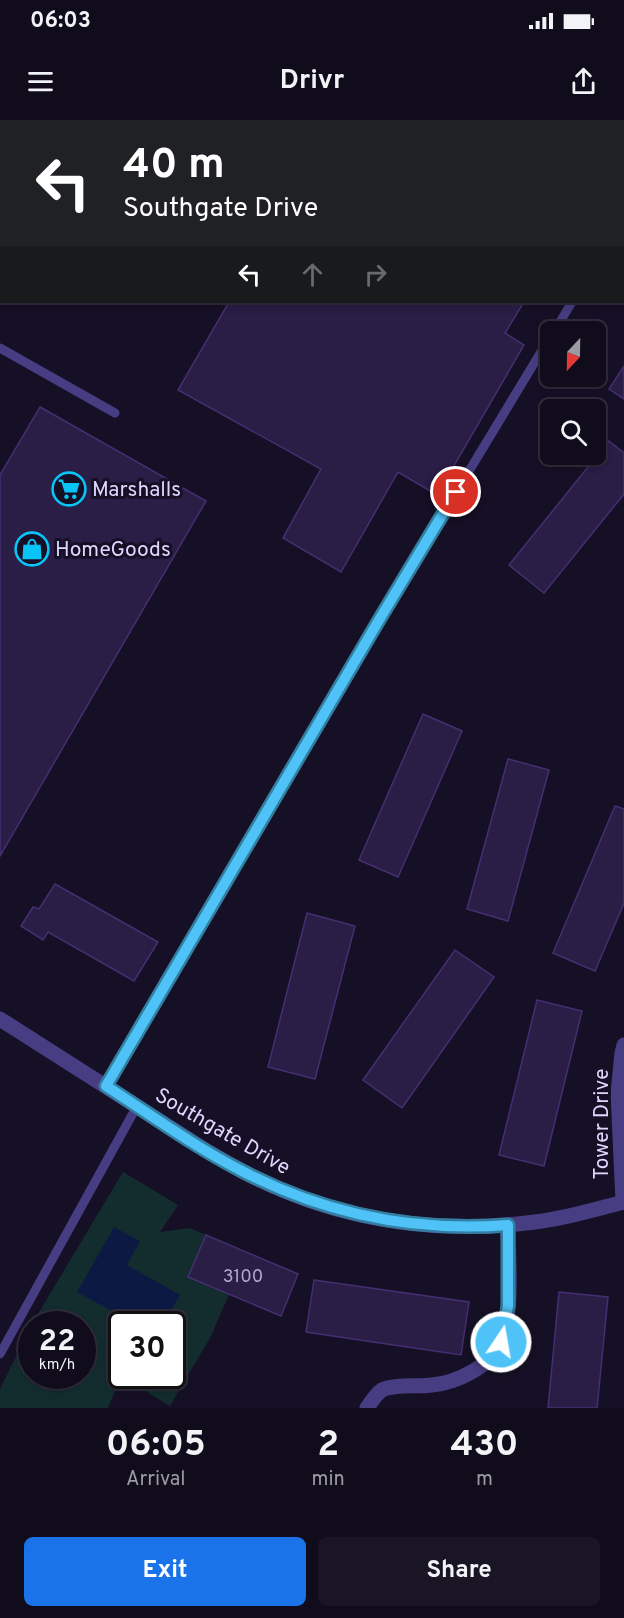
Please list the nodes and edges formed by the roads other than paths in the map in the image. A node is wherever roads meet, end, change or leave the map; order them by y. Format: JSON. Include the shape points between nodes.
{"nodes":[{"id":1,"x":571,"y":303,"type":"edge"},
{"id":2,"x":561,"y":321,"type":"edge"},
{"id":3,"x":0,"y":348,"type":"edge"},
{"id":4,"x":540,"y":354,"type":"edge"},
{"id":5,"x":115,"y":413,"type":"dead end"},
{"id":6,"x":0,"y":1019,"type":"edge"},
{"id":7,"x":624,"y":1046,"type":"edge"},
{"id":8,"x":106,"y":1086,"type":"junction"},
{"id":9,"x":137,"y":1106,"type":"junction"},
{"id":10,"x":623,"y":1202,"type":"edge"},
{"id":11,"x":508,"y":1225,"type":"junction"},
{"id":12,"x":0,"y":1354,"type":"edge"},
{"id":13,"x":368,"y":1408,"type":"edge"}],
"edges":[{"from":1,"to":2,"type":"lane"},
{"from":3,"to":5,"type":"lane"},
{"from":4,"to":8,"type":"lane"},
{"from":6,"to":8,"type":"street","name":"Southgate Drive"},
{"from":7,"to":10,"type":"street","name":"Tower Drive","via":[[618,1093]]},
{"from":8,"to":9,"type":"street","name":"Southgate Drive"},
{"from":9,"to":11,"type":"street","name":"Southgate Drive","via":[[241,1171],[312,1201],[392,1221],[434,1226]]},
{"from":9,"to":12,"type":"lane"},
{"from":10,"to":11,"type":"street","name":"Southgate Drive","via":[[572,1216]]},
{"from":11,"to":13,"type":"street","via":[[508,1306],[501,1342],[491,1359],[446,1382],[382,1390]]}]}
